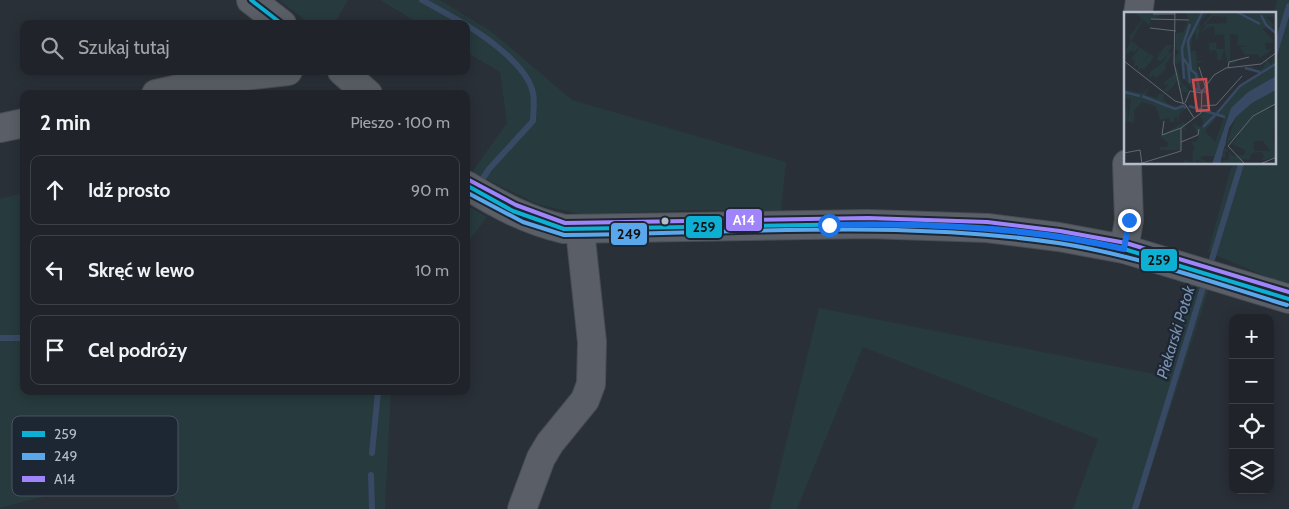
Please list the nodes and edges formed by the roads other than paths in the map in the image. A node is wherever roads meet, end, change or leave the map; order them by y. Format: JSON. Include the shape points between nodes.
{"nodes":[{"id":1,"x":251,"y":0,"type":"edge"},
{"id":2,"x":277,"y":20,"type":"edge"},
{"id":3,"x":253,"y":75,"type":"edge"},
{"id":4,"x":347,"y":75,"type":"edge"},
{"id":5,"x":174,"y":90,"type":"edge"},
{"id":6,"x":363,"y":90,"type":"edge"},
{"id":7,"x":20,"y":124,"type":"edge"},
{"id":8,"x":0,"y":128,"type":"edge"},
{"id":9,"x":1126,"y":165,"type":"edge"},
{"id":10,"x":470,"y":187,"type":"edge"},
{"id":11,"x":580,"y":230,"type":"junction"},
{"id":12,"x":1124,"y":249,"type":"junction"},
{"id":13,"x":1289,"y":299,"type":"edge"},
{"id":14,"x":522,"y":509,"type":"edge"}],
"edges":[{"from":1,"to":2,"type":"street"},
{"from":3,"to":5,"type":"street"},
{"from":4,"to":6,"type":"street"},
{"from":7,"to":8,"type":"street"},
{"from":9,"to":12,"type":"street","via":[[1129,220]]},
{"from":10,"to":11,"type":"street","via":[[497,204],[548,226]]},
{"from":11,"to":12,"type":"street","via":[[921,225],[1031,233]]},
{"from":11,"to":14,"type":"street","via":[[592,342],[591,384],[585,400],[550,443]]},
{"from":12,"to":13,"type":"street"}]}
